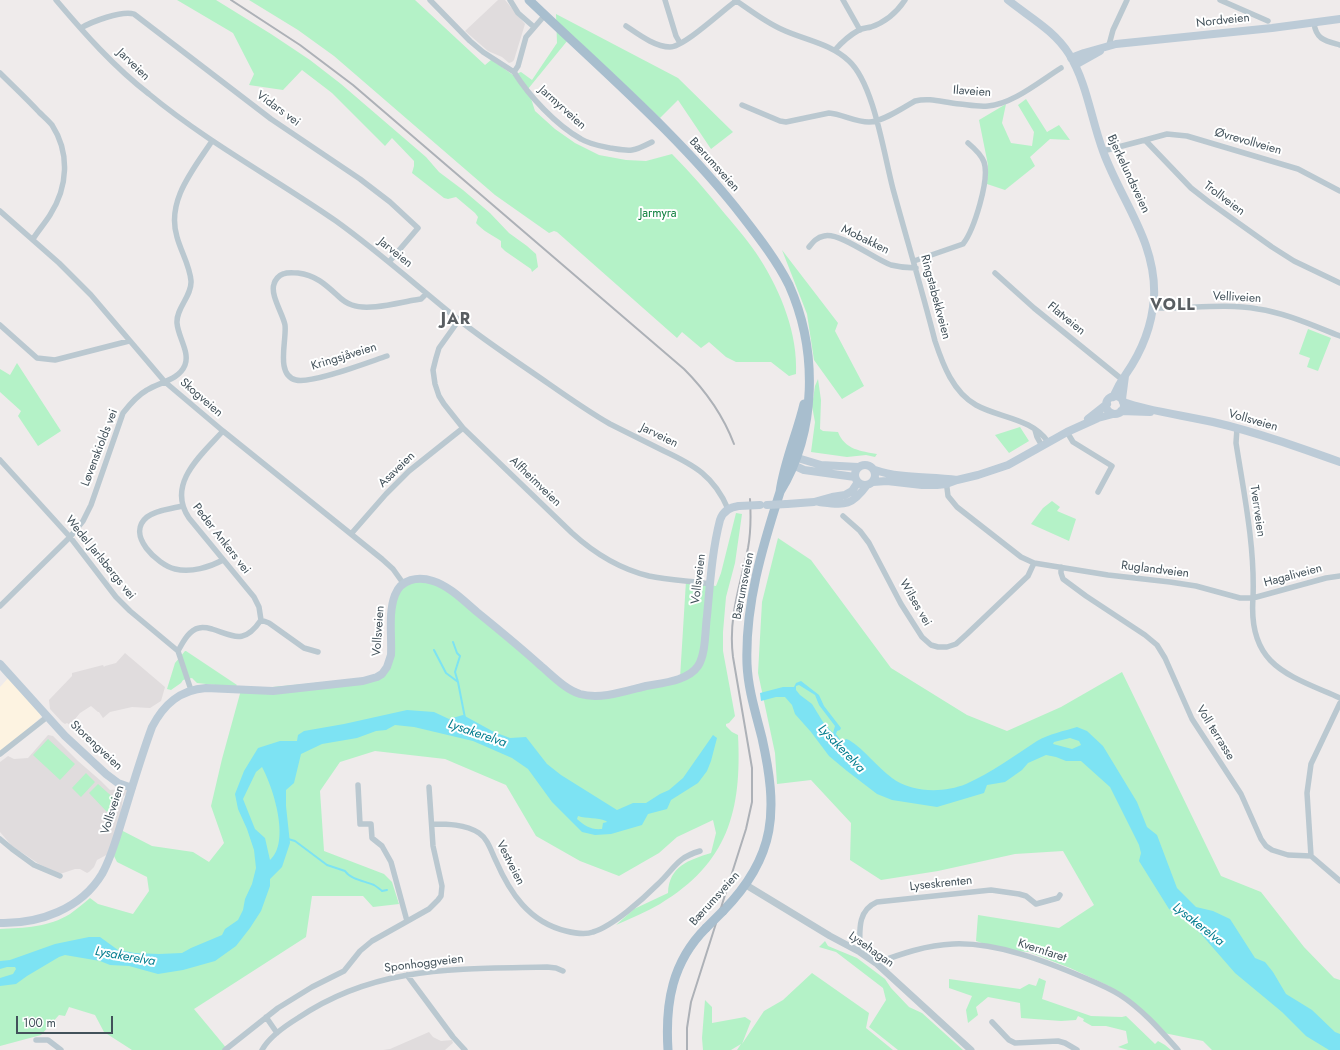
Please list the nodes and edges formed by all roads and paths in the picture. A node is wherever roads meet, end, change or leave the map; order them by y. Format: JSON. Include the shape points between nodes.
{"nodes":[{"id":1,"x":56,"y":0,"type":"edge"},
{"id":2,"x":430,"y":0,"type":"edge"},
{"id":3,"x":510,"y":0,"type":"edge"},
{"id":4,"x":529,"y":0,"type":"edge"},
{"id":5,"x":665,"y":0,"type":"edge"},
{"id":6,"x":735,"y":0,"type":"edge"},
{"id":7,"x":843,"y":0,"type":"edge"},
{"id":8,"x":906,"y":0,"type":"edge"},
{"id":9,"x":1127,"y":0,"type":"edge"},
{"id":10,"x":1220,"y":0,"type":"edge"},
{"id":11,"x":1011,"y":2,"type":"edge"},
{"id":12,"x":545,"y":15,"type":"junction"},
{"id":13,"x":1340,"y":19,"type":"edge"},
{"id":14,"x":1268,"y":21,"type":"dead end"},
{"id":15,"x":1314,"y":23,"type":"junction"},
{"id":16,"x":626,"y":26,"type":"dead end"},
{"id":17,"x":81,"y":28,"type":"junction"},
{"id":18,"x":534,"y":28,"type":"junction"},
{"id":19,"x":860,"y":30,"type":"junction"},
{"id":20,"x":680,"y":43,"type":"junction"},
{"id":21,"x":1109,"y":45,"type":"junction"},
{"id":22,"x":1340,"y":45,"type":"edge"},
{"id":23,"x":834,"y":50,"type":"junction"},
{"id":24,"x":1073,"y":62,"type":"junction"},
{"id":25,"x":1061,"y":68,"type":"dead end"},
{"id":26,"x":514,"y":72,"type":"junction"},
{"id":27,"x":0,"y":73,"type":"edge"},
{"id":28,"x":742,"y":104,"type":"dead end"},
{"id":29,"x":876,"y":121,"type":"junction"},
{"id":30,"x":1145,"y":140,"type":"junction"},
{"id":31,"x":212,"y":141,"type":"junction"},
{"id":32,"x":652,"y":142,"type":"dead end"},
{"id":33,"x":968,"y":143,"type":"dead end"},
{"id":34,"x":1102,"y":151,"type":"junction"},
{"id":35,"x":1340,"y":191,"type":"edge"},
{"id":36,"x":0,"y":211,"type":"edge"},
{"id":37,"x":32,"y":240,"type":"junction"},
{"id":38,"x":809,"y":247,"type":"dead end"},
{"id":39,"x":914,"y":261,"type":"junction"},
{"id":40,"x":389,"y":262,"type":"junction"},
{"id":41,"x":916,"y":268,"type":"junction"},
{"id":42,"x":995,"y":273,"type":"dead end"},
{"id":43,"x":1340,"y":284,"type":"edge"},
{"id":44,"x":426,"y":294,"type":"junction"},
{"id":45,"x":1153,"y":308,"type":"junction"},
{"id":46,"x":459,"y":320,"type":"junction"},
{"id":47,"x":0,"y":325,"type":"edge"},
{"id":48,"x":1340,"y":336,"type":"edge"},
{"id":49,"x":129,"y":341,"type":"junction"},
{"id":50,"x":387,"y":356,"type":"dead end"},
{"id":51,"x":1124,"y":378,"type":"junction"},
{"id":52,"x":165,"y":382,"type":"junction"},
{"id":53,"x":1112,"y":397,"type":"junction"},
{"id":54,"x":1123,"y":401,"type":"junction"},
{"id":55,"x":1106,"y":404,"type":"junction"},
{"id":56,"x":1156,"y":411,"type":"junction"},
{"id":57,"x":1117,"y":412,"type":"junction"},
{"id":58,"x":463,"y":428,"type":"junction"},
{"id":59,"x":1238,"y":428,"type":"junction"},
{"id":60,"x":223,"y":431,"type":"junction"},
{"id":61,"x":1069,"y":431,"type":"junction"},
{"id":62,"x":1045,"y":444,"type":"junction"},
{"id":63,"x":793,"y":459,"type":"junction"},
{"id":64,"x":0,"y":460,"type":"edge"},
{"id":65,"x":1340,"y":462,"type":"edge"},
{"id":66,"x":858,"y":467,"type":"junction"},
{"id":67,"x":875,"y":470,"type":"junction"},
{"id":68,"x":856,"y":480,"type":"junction"},
{"id":69,"x":946,"y":481,"type":"junction"},
{"id":70,"x":870,"y":484,"type":"junction"},
{"id":71,"x":1098,"y":492,"type":"dead end"},
{"id":72,"x":814,"y":502,"type":"junction"},
{"id":73,"x":182,"y":506,"type":"junction"},
{"id":74,"x":728,"y":509,"type":"junction"},
{"id":75,"x":843,"y":516,"type":"dead end"},
{"id":76,"x":351,"y":534,"type":"junction"},
{"id":77,"x":70,"y":537,"type":"junction"},
{"id":78,"x":224,"y":560,"type":"junction"},
{"id":79,"x":1034,"y":563,"type":"junction"},
{"id":80,"x":1061,"y":567,"type":"junction"},
{"id":81,"x":1340,"y":576,"type":"edge"},
{"id":82,"x":403,"y":583,"type":"junction"},
{"id":83,"x":710,"y":584,"type":"junction"},
{"id":84,"x":1253,"y":598,"type":"junction"},
{"id":85,"x":0,"y":606,"type":"edge"},
{"id":86,"x":261,"y":620,"type":"junction"},
{"id":87,"x":178,"y":651,"type":"junction"},
{"id":88,"x":318,"y":652,"type":"dead end"},
{"id":89,"x":0,"y":664,"type":"edge"},
{"id":90,"x":191,"y":690,"type":"junction"},
{"id":91,"x":1340,"y":698,"type":"edge"},
{"id":92,"x":1340,"y":704,"type":"edge"},
{"id":93,"x":47,"y":717,"type":"junction"},
{"id":94,"x":0,"y":754,"type":"edge"},
{"id":95,"x":358,"y":785,"type":"dead end"},
{"id":96,"x":429,"y":787,"type":"dead end"},
{"id":97,"x":132,"y":788,"type":"junction"},
{"id":98,"x":432,"y":824,"type":"junction"},
{"id":99,"x":0,"y":839,"type":"edge"},
{"id":100,"x":700,"y":851,"type":"dead end"},
{"id":101,"x":1311,"y":856,"type":"junction"},
{"id":102,"x":60,"y":876,"type":"dead end"},
{"id":103,"x":1340,"y":881,"type":"edge"},
{"id":104,"x":746,"y":885,"type":"junction"},
{"id":105,"x":1060,"y":895,"type":"dead end"},
{"id":106,"x":407,"y":920,"type":"junction"},
{"id":107,"x":0,"y":922,"type":"edge"},
{"id":108,"x":860,"y":952,"type":"junction"},
{"id":109,"x":876,"y":964,"type":"junction"},
{"id":110,"x":564,"y":971,"type":"dead end"},
{"id":111,"x":407,"y":975,"type":"junction"},
{"id":112,"x":266,"y":1017,"type":"junction"},
{"id":113,"x":992,"y":1022,"type":"dead end"},
{"id":114,"x":277,"y":1033,"type":"junction"},
{"id":115,"x":36,"y":1040,"type":"dead end"},
{"id":116,"x":61,"y":1050,"type":"edge"},
{"id":117,"x":225,"y":1050,"type":"edge"},
{"id":118,"x":262,"y":1050,"type":"edge"},
{"id":119,"x":465,"y":1050,"type":"edge"},
{"id":120,"x":668,"y":1050,"type":"edge"},
{"id":121,"x":971,"y":1050,"type":"edge"},
{"id":122,"x":1077,"y":1050,"type":"edge"},
{"id":123,"x":1178,"y":1050,"type":"edge"}],
"edges":[{"from":1,"to":17,"type":"street","name":"Jarveien"},
{"from":2,"to":26,"type":"street","name":"Jarmyrveien","via":[[478,48]]},
{"from":3,"to":18,"type":"street","via":[[518,13]]},
{"from":4,"to":12,"type":"main road","name":"Bærumsveien"},
{"from":5,"to":20,"type":"street"},
{"from":6,"to":20,"type":"street"},
{"from":6,"to":23,"type":"street","name":"Ringstabekkveien","via":[[772,24]]},
{"from":7,"to":19,"type":"street"},
{"from":8,"to":19,"type":"street","via":[[884,21]]},
{"from":9,"to":21,"type":"street"},
{"from":10,"to":14,"type":"street"},
{"from":11,"to":24,"type":"main road","name":"Bjerkelundsveien","via":[[1050,32],[1061,43]]},
{"from":12,"to":18,"type":"street"},
{"from":12,"to":63,"type":"main road","name":"Bærumsveien","via":[[674,138],[731,201],[765,246],[788,284],[804,329],[808,359],[808,389]]},
{"from":13,"to":15,"type":"main road","name":"Nordveien"},
{"from":15,"to":21,"type":"main road","name":"Nordveien"},
{"from":15,"to":22,"type":"street","via":[[1320,38]]},
{"from":16,"to":20,"type":"street","via":[[657,44],[669,47]]},
{"from":17,"to":31,"type":"street","name":"Jarveien","via":[[147,93]]},
{"from":17,"to":40,"type":"street","name":"Vidars vei","via":[[131,13],[271,119],[360,179],[418,228]]},
{"from":18,"to":26,"type":"street","via":[[526,37]]},
{"from":19,"to":23,"type":"street"},
{"from":21,"to":24,"type":"main road","name":"Nordveien","via":[[1087,59]]},
{"from":23,"to":29,"type":"street","name":"Ringstabekkveien","via":[[850,61],[860,73]]},
{"from":24,"to":34,"type":"main road","name":"Bjerkelundsveien"},
{"from":25,"to":29,"type":"street","name":"Ilaveien","via":[[1013,98],[996,105],[979,106],[921,99]]},
{"from":26,"to":32,"type":"street","name":"Jarmyrveien","via":[[543,108],[565,129],[582,140],[624,150],[632,150]]},
{"from":27,"to":37,"type":"street","via":[[51,124],[60,139],[65,158],[63,188],[50,215]]},
{"from":28,"to":29,"type":"street","via":[[786,122],[829,114]]},
{"from":29,"to":39,"type":"street","name":"Ringstabekkveien"},
{"from":30,"to":34,"type":"street"},
{"from":30,"to":35,"type":"street","name":"Øvrevollveien","via":[[1167,134],[1187,136],[1298,169]]},
{"from":30,"to":43,"type":"street","name":"Trollveien","via":[[1190,188],[1294,261]]},
{"from":31,"to":40,"type":"street","name":"Jarveien","via":[[336,222]]},
{"from":31,"to":52,"type":"street","name":"Løvenskiolds vei","via":[[185,182],[174,210],[175,231],[191,283],[177,316],[185,364],[176,376]]},
{"from":33,"to":39,"type":"street","via":[[980,154],[986,178],[967,239],[963,244]]},
{"from":34,"to":45,"type":"main road","name":"Bjerkelundsveien","via":[[1148,248],[1153,274]]},
{"from":36,"to":37,"type":"street","name":"Skogveien"},
{"from":37,"to":49,"type":"street","name":"Skogveien","via":[[91,295]]},
{"from":38,"to":41,"type":"street","name":"Mobakken","via":[[817,238],[830,235],[890,264]]},
{"from":39,"to":41,"type":"street","name":"Ringstabekkveien"},
{"from":40,"to":44,"type":"street","name":"Jarveien"},
{"from":41,"to":62,"type":"street","name":"Ringstabekkveien","via":[[941,358],[958,389],[965,398],[976,405],[1023,423],[1043,434]]},
{"from":42,"to":51,"type":"street","name":"Flatveien","via":[[1034,308]]},
{"from":44,"to":46,"type":"street","name":"Jarveien"},
{"from":44,"to":50,"type":"street","name":"Kringsjåveien","via":[[421,299],[358,307],[344,301],[316,277],[289,272],[277,278],[273,285],[286,329],[283,360],[289,376],[296,380],[316,378]]},
{"from":45,"to":48,"type":"street","name":"Velliveien","via":[[1256,308]]},
{"from":45,"to":51,"type":"main road","name":"Bjerkelundsveien","via":[[1144,342]]},
{"from":46,"to":58,"type":"street","name":"Alfheimveien","via":[[439,348],[434,370],[439,396]]},
{"from":46,"to":74,"type":"street","name":"Jarveien","via":[[585,409],[701,471],[717,488]]},
{"from":47,"to":49,"type":"street","via":[[37,358],[55,360]]},
{"from":49,"to":52,"type":"street","name":"Skogveien"},
{"from":51,"to":53,"type":"main road","name":"Bjerkelundsveien"},
{"from":51,"to":54,"type":"main road","name":"Bjerkelundsveien"},
{"from":52,"to":60,"type":"street","name":"Skogveien"},
{"from":52,"to":77,"type":"street","name":"Løvenskiolds vei","via":[[142,393],[124,413],[92,505]]},
{"from":53,"to":54,"type":"main road"},
{"from":53,"to":55,"type":"main road"},
{"from":54,"to":56,"type":"main road","name":"Vollsveien"},
{"from":54,"to":57,"type":"main road","via":[[1124,406]]},
{"from":55,"to":57,"type":"main road","via":[[1108,410]]},
{"from":55,"to":61,"type":"main road","name":"Vollsveien"},
{"from":56,"to":57,"type":"main road","name":"Vollsveien"},
{"from":56,"to":59,"type":"main road","name":"Vollsveien"},
{"from":57,"to":61,"type":"main road","name":"Vollsveien"},
{"from":58,"to":76,"type":"street","name":"Asaveien","via":[[409,471]]},
{"from":58,"to":83,"type":"street","name":"Alfheimveien","via":[[587,547],[601,556],[648,576]]},
{"from":59,"to":65,"type":"main road","name":"Vollsveien"},
{"from":59,"to":84,"type":"street","name":"Tverrveien","via":[[1236,443],[1250,536]]},
{"from":60,"to":73,"type":"street","name":"Peder Ankers vei","via":[[200,456],[186,477]]},
{"from":60,"to":76,"type":"street","name":"Skogveien"},
{"from":61,"to":62,"type":"main road","name":"Vollsveien"},
{"from":61,"to":71,"type":"street","via":[[1073,442],[1112,466]]},
{"from":62,"to":69,"type":"main road","name":"Vollsveien","via":[[993,471]]},
{"from":63,"to":66,"type":"main road","via":[[821,465]]},
{"from":63,"to":68,"type":"main road","via":[[804,470]]},
{"from":63,"to":104,"type":"main road","name":"Bærumsveien","via":[[782,481],[763,550],[750,613],[747,654],[750,686],[768,766],[771,792],[767,838],[762,856]]},
{"from":64,"to":77,"type":"street","name":"Wedel Jarlsbergs vei"},
{"from":66,"to":67,"type":"main road","via":[[866,464]]},
{"from":66,"to":68,"type":"main road"},
{"from":67,"to":69,"type":"main road","name":"Vollsveien"},
{"from":67,"to":70,"type":"main road","via":[[876,476]]},
{"from":68,"to":70,"type":"main road","via":[[860,484]]},
{"from":68,"to":72,"type":"main road","via":[[849,493]]},
{"from":69,"to":70,"type":"main road","name":"Vollsveien","via":[[922,485],[887,481]]},
{"from":69,"to":79,"type":"street","name":"Ruglandveien","via":[[948,496],[957,507],[1021,557]]},
{"from":70,"to":72,"type":"main road","via":[[850,502]]},
{"from":72,"to":74,"type":"main road","bridge":true,"via":[[739,506]]},
{"from":73,"to":78,"type":"street","name":"Peder Ankers vei"},
{"from":73,"to":78,"type":"street","via":[[156,512],[144,520],[140,532],[146,548],[154,558],[175,569],[199,569]]},
{"from":74,"to":83,"type":"main road","name":"Vollsveien","via":[[721,516],[718,526]]},
{"from":75,"to":79,"type":"street","name":"Wilses vei","via":[[860,530],[869,543],[901,604],[922,637],[931,645],[947,647],[956,644],[1028,576]]},
{"from":76,"to":82,"type":"street","name":"Skogveien","via":[[393,569]]},
{"from":77,"to":85,"type":"street","name":"Løvenskiolds vei"},
{"from":77,"to":87,"type":"street","name":"Wedel Jarlsbergs vei","via":[[116,597]]},
{"from":78,"to":86,"type":"street","name":"Peder Ankers vei","via":[[254,597],[259,606]]},
{"from":79,"to":80,"type":"street","name":"Ruglandveien"},
{"from":80,"to":84,"type":"street","name":"Ruglandveien","via":[[1196,586],[1240,598]]},
{"from":80,"to":101,"type":"street","name":"Voll terrasse","via":[[1063,579],[1157,645],[1192,719],[1240,794],[1266,846],[1288,855]]},
{"from":81,"to":84,"type":"street","name":"Hagaliveien"},
{"from":82,"to":83,"type":"main road","name":"Vollsveien","via":[[424,578],[446,587],[563,684],[576,692],[594,696],[672,680],[694,670],[703,652]]},
{"from":82,"to":90,"type":"main road","name":"Vollsveien","via":[[395,594],[392,606],[390,662],[378,677],[273,691],[206,688]]},
{"from":84,"to":91,"type":"street","via":[[1252,610],[1259,644],[1264,654],[1273,664],[1294,678]]},
{"from":86,"to":87,"type":"street","via":[[248,634],[241,637],[200,628],[190,633]]},
{"from":86,"to":88,"type":"street","via":[[269,622],[304,648]]},
{"from":87,"to":90,"type":"street"},
{"from":89,"to":93,"type":"main road","name":"Storengveien"},
{"from":90,"to":97,"type":"main road","name":"Vollsveien","via":[[171,700],[156,719]]},
{"from":92,"to":101,"type":"street","via":[[1311,764],[1308,793]]},
{"from":93,"to":94,"type":"street"},
{"from":93,"to":97,"type":"main road","name":"Storengveien","via":[[112,779]]},
{"from":95,"to":106,"type":"street","via":[[360,824],[371,824],[372,838],[382,846],[388,858]]},
{"from":96,"to":98,"type":"street"},
{"from":97,"to":107,"type":"main road","name":"Vollsveien","via":[[108,861],[90,890],[79,900],[56,913],[30,921]]},
{"from":98,"to":100,"type":"street","name":"Vestveien","via":[[460,826],[482,835],[505,881],[522,905],[552,926],[574,933],[593,932],[617,919],[659,883],[679,861],[689,854]]},
{"from":98,"to":106,"type":"street","via":[[433,846],[442,886],[441,896],[429,909]]},
{"from":99,"to":102,"type":"street","via":[[34,865]]},
{"from":101,"to":103,"type":"street"},
{"from":104,"to":108,"type":"street","name":"Lysehagan"},
{"from":104,"to":120,"type":"main road","name":"Bærumsveien","bridge":true,"via":[[687,952],[675,976],[668,1008]]},
{"from":105,"to":108,"type":"street","name":"Lyseskrenten","via":[[1058,898],[1036,904],[1026,896],[991,890],[877,902],[870,905],[861,918]]},
{"from":106,"to":112,"type":"street","via":[[364,946],[344,971],[297,996]]},
{"from":108,"to":109,"type":"street","name":"Lysehagan"},
{"from":109,"to":121,"type":"street","name":"Lysehagan"},
{"from":109,"to":123,"type":"street","name":"Kvernfaret","via":[[923,948],[953,944],[973,944],[1050,963],[1122,996],[1163,1032]]},
{"from":110,"to":111,"type":"street","name":"Sponhoggveien","via":[[547,967],[487,968]]},
{"from":111,"to":114,"type":"street","name":"Sponhoggveien","via":[[382,980],[333,997]]},
{"from":111,"to":119,"type":"street"},
{"from":112,"to":114,"type":"street"},
{"from":112,"to":117,"type":"street"},
{"from":113,"to":122,"type":"street","via":[[1015,1043],[1058,1041]]},
{"from":114,"to":118,"type":"street","name":"Sponhoggveien"},
{"from":115,"to":116,"type":"street","via":[[48,1040]]}]}
